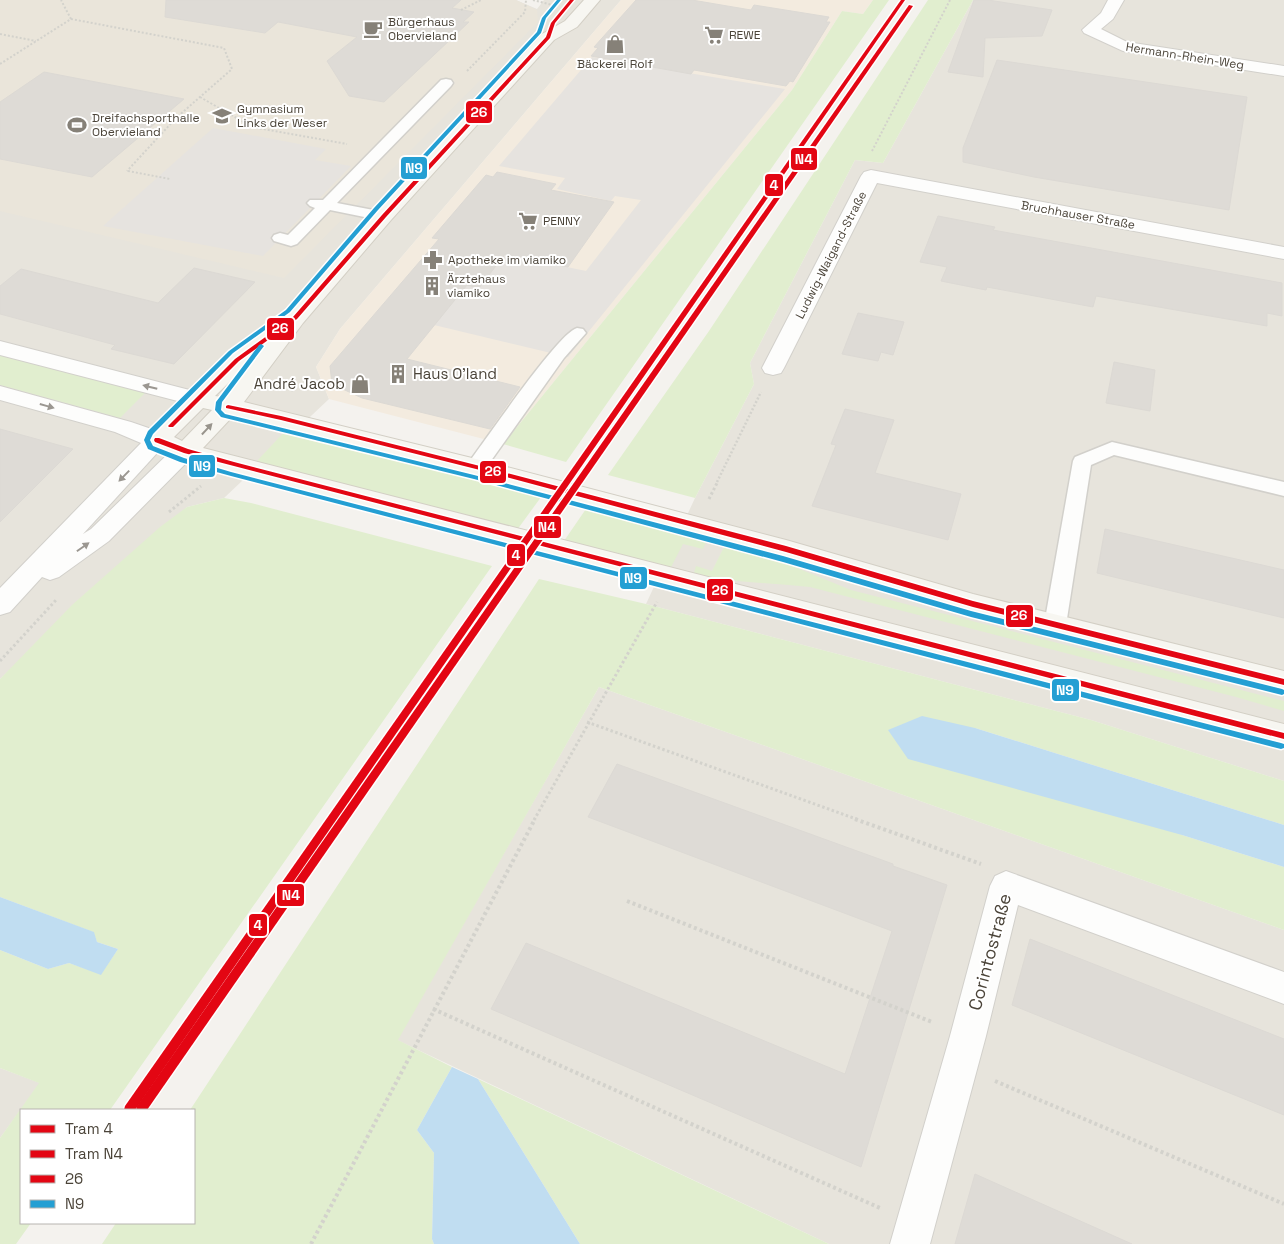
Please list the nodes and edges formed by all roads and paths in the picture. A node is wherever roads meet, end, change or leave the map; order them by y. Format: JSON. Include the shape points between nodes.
{"nodes":[{"id":1,"x":61,"y":0,"type":"edge"},
{"id":2,"x":481,"y":0,"type":"edge"},
{"id":3,"x":526,"y":0,"type":"edge"},
{"id":4,"x":572,"y":0,"type":"edge"},
{"id":5,"x":592,"y":0,"type":"edge"},
{"id":6,"x":950,"y":0,"type":"edge"},
{"id":7,"x":1116,"y":0,"type":"edge"},
{"id":8,"x":461,"y":10,"type":"dead end"},
{"id":9,"x":71,"y":19,"type":"junction"},
{"id":10,"x":0,"y":34,"type":"edge"},
{"id":11,"x":548,"y":37,"type":"junction"},
{"id":12,"x":36,"y":41,"type":"junction"},
{"id":13,"x":0,"y":64,"type":"edge"},
{"id":14,"x":1284,"y":71,"type":"edge"},
{"id":15,"x":446,"y":83,"type":"joint"},
{"id":16,"x":200,"y":97,"type":"junction"},
{"id":17,"x":391,"y":139,"type":"junction"},
{"id":18,"x":871,"y":176,"type":"junction"},
{"id":19,"x":170,"y":179,"type":"dead end"},
{"id":20,"x":320,"y":204,"type":"junction"},
{"id":21,"x":384,"y":216,"type":"junction"},
{"id":22,"x":280,"y":238,"type":"dead end"},
{"id":23,"x":1284,"y":253,"type":"edge"},
{"id":24,"x":295,"y":318,"type":"junction"},
{"id":25,"x":577,"y":333,"type":"dead end"},
{"id":26,"x":0,"y":348,"type":"edge"},
{"id":27,"x":773,"y":368,"type":"joint"},
{"id":28,"x":281,"y":379,"type":"dead end"},
{"id":29,"x":294,"y":392,"type":"dead end"},
{"id":30,"x":0,"y":393,"type":"edge"},
{"id":31,"x":198,"y":399,"type":"junction"},
{"id":32,"x":228,"y":407,"type":"junction"},
{"id":33,"x":158,"y":440,"type":"junction"},
{"id":34,"x":186,"y":451,"type":"junction"},
{"id":35,"x":476,"y":467,"type":"junction"},
{"id":36,"x":1284,"y":488,"type":"edge"},
{"id":37,"x":709,"y":500,"type":"dead end"},
{"id":38,"x":672,"y":576,"type":"junction"},
{"id":39,"x":0,"y":605,"type":"edge"},
{"id":40,"x":1055,"y":625,"type":"junction"},
{"id":41,"x":1284,"y":682,"type":"edge"},
{"id":42,"x":587,"y":722,"type":"junction"},
{"id":43,"x":1284,"y":736,"type":"edge"},
{"id":44,"x":1006,"y":886,"type":"junction"},
{"id":45,"x":627,"y":901,"type":"dead end"},
{"id":46,"x":1284,"y":988,"type":"edge"},
{"id":47,"x":432,"y":1009,"type":"junction"},
{"id":48,"x":964,"y":1051,"type":"junction"},
{"id":49,"x":1284,"y":1204,"type":"edge"},
{"id":50,"x":913,"y":1234,"type":"edge"},
{"id":51,"x":311,"y":1244,"type":"edge"}],
"edges":[{"from":1,"to":9,"type":"path"},
{"from":2,"to":8,"type":"path"},
{"from":3,"to":15,"type":"path","via":[[525,12],[460,78]]},
{"from":4,"to":11,"type":"street","via":[[554,23]]},
{"from":5,"to":11,"type":"street","via":[[571,24]]},
{"from":6,"to":18,"type":"path","name":"Ludwig-Waigand-Straße","via":[[870,156]]},
{"from":7,"to":14,"type":"street","name":"Hermann-Rhein-Weg","via":[[1107,16],[1090,30],[1123,46]]},
{"from":9,"to":12,"type":"path"},
{"from":9,"to":16,"type":"path","via":[[224,48],[232,69]]},
{"from":10,"to":12,"type":"path"},
{"from":11,"to":21,"type":"street"},
{"from":12,"to":13,"type":"path"},
{"from":15,"to":17,"type":"lane"},
{"from":16,"to":17,"type":"path","via":[[252,127],[343,145]]},
{"from":16,"to":19,"type":"path","via":[[127,171]]},
{"from":17,"to":20,"type":"lane"},
{"from":18,"to":23,"type":"street","name":"Bruchhauser Straße"},
{"from":18,"to":27,"type":"street","name":"Ludwig-Waigand-Straße"},
{"from":20,"to":21,"type":"lane"},
{"from":20,"to":22,"type":"lane","via":[[291,241]]},
{"from":21,"to":24,"type":"street"},
{"from":24,"to":31,"type":"street","via":[[237,360]]},
{"from":24,"to":32,"type":"street"},
{"from":25,"to":35,"type":"lane","via":[[558,354]]},
{"from":31,"to":26,"type":"street","one_way":true},
{"from":27,"to":37,"type":"path"},
{"from":28,"to":29,"type":"path"},
{"from":30,"to":33,"type":"street","one_way":true},
{"from":31,"to":32,"type":"street"},
{"from":31,"to":33,"type":"street"},
{"from":34,"to":32,"type":"street","one_way":true},
{"from":32,"to":35,"type":"street"},
{"from":33,"to":34,"type":"street"},
{"from":33,"to":39,"type":"street","one_way":true},
{"from":34,"to":38,"type":"street"},
{"from":39,"to":34,"type":"street","one_way":true,"via":[[100,535]]},
{"from":35,"to":40,"type":"street","via":[[786,549]]},
{"from":36,"to":40,"type":"lane","via":[[1112,448],[1082,461]]},
{"from":38,"to":42,"type":"path"},
{"from":38,"to":43,"type":"street"},
{"from":40,"to":41,"type":"street"},
{"from":42,"to":44,"type":"path","via":[[988,866]]},
{"from":42,"to":47,"type":"path"},
{"from":44,"to":46,"type":"street","name":"Corintostraße"},
{"from":44,"to":48,"type":"street","name":"Corintostraße"},
{"from":45,"to":48,"type":"path"},
{"from":47,"to":50,"type":"path"},
{"from":47,"to":51,"type":"path"},
{"from":48,"to":49,"type":"path"},
{"from":48,"to":50,"type":"street","name":"Corintostraße"}]}
